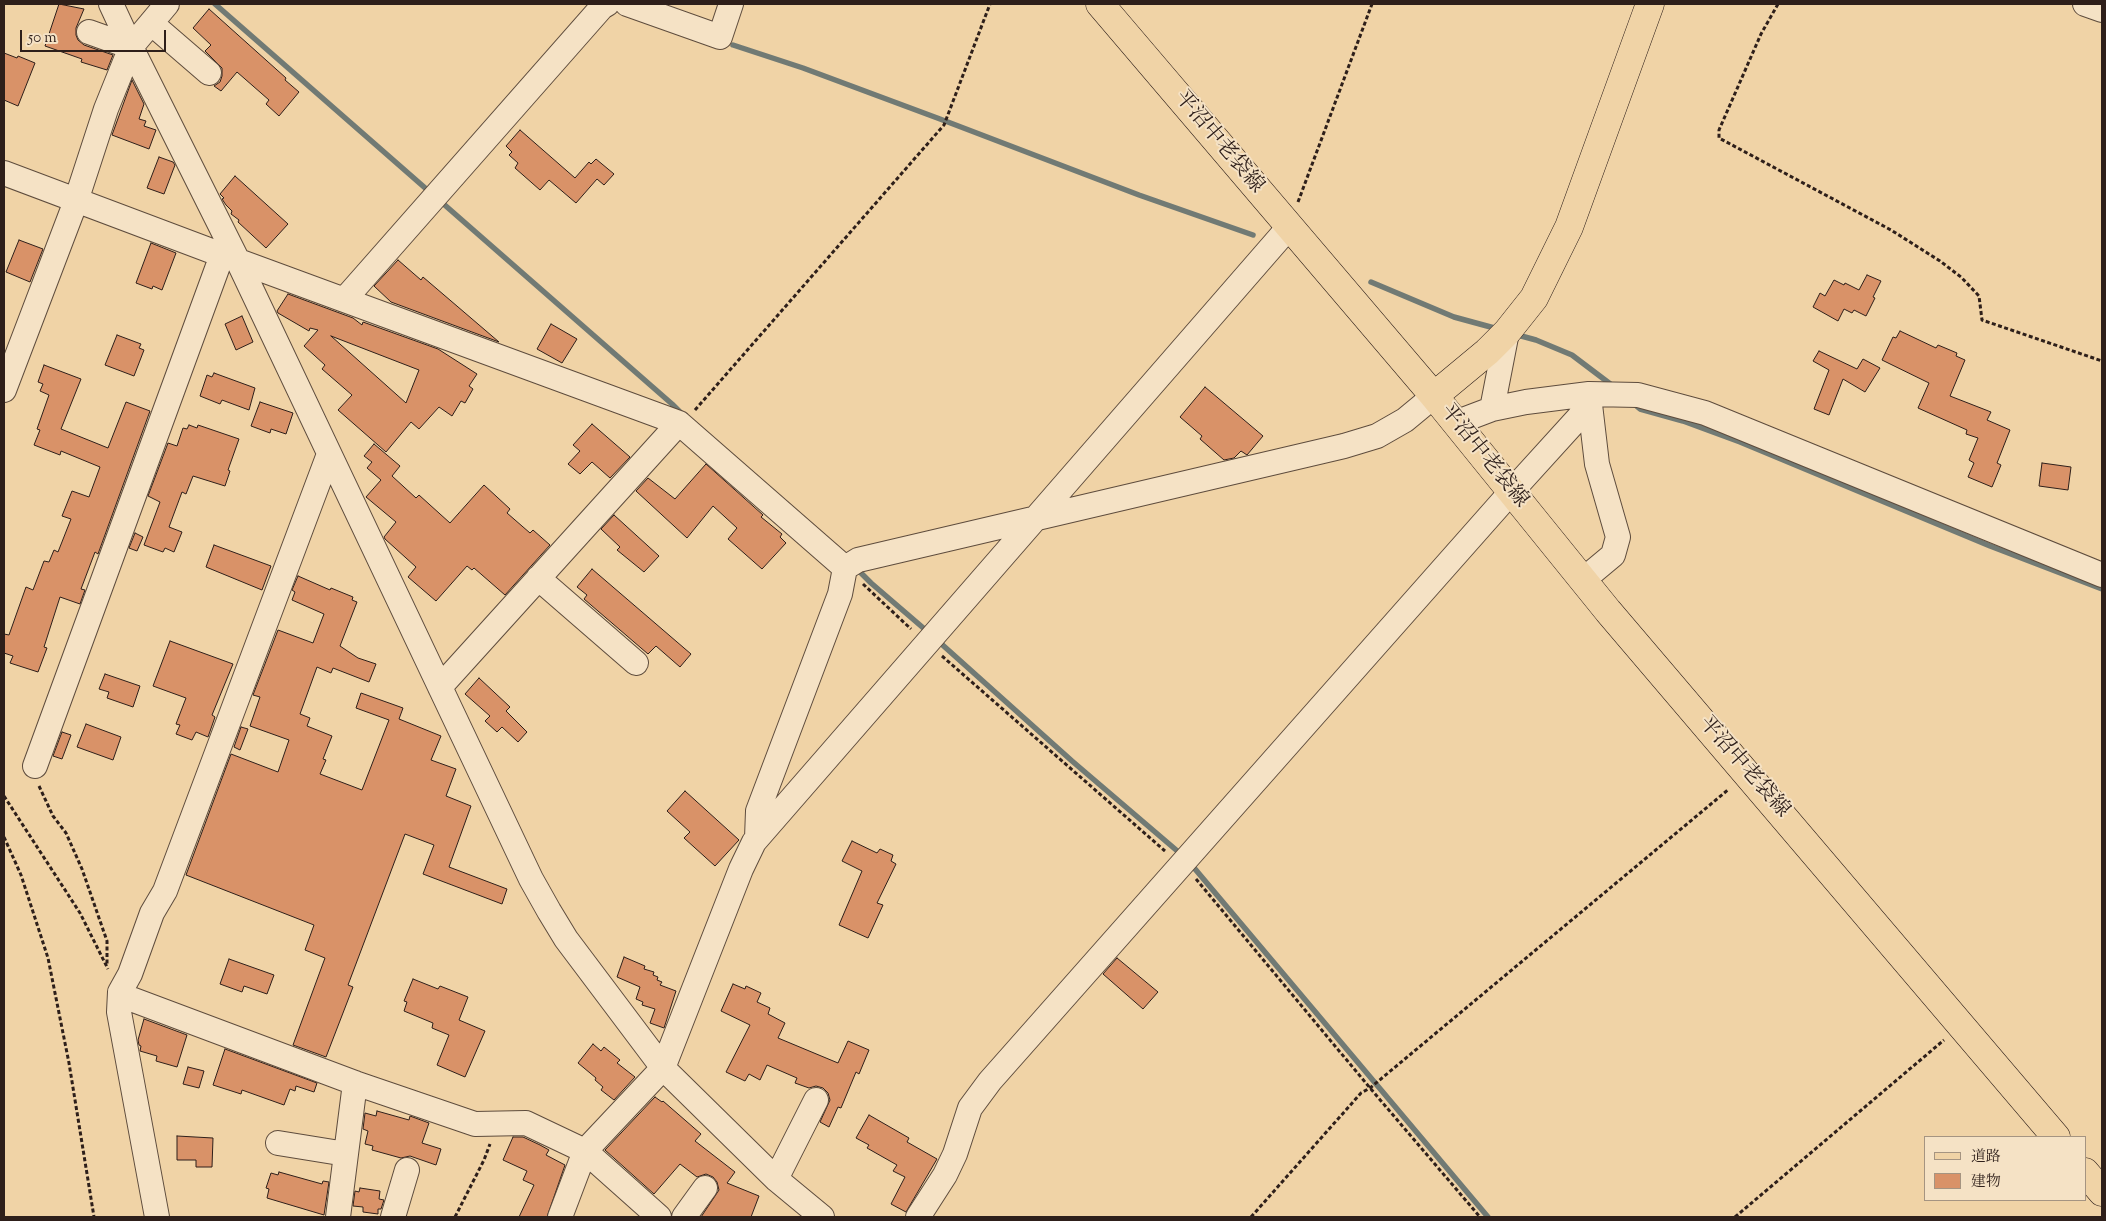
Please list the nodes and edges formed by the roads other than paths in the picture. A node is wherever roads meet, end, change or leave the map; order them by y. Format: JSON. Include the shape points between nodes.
{"nodes":[{"id":1,"x":111,"y":4,"type":"edge"},
{"id":2,"x":167,"y":4,"type":"edge"},
{"id":3,"x":607,"y":4,"type":"edge"},
{"id":4,"x":627,"y":4,"type":"edge"},
{"id":5,"x":731,"y":4,"type":"edge"},
{"id":6,"x":1100,"y":4,"type":"edge"},
{"id":7,"x":1650,"y":4,"type":"edge"},
{"id":8,"x":2085,"y":4,"type":"edge"},
{"id":9,"x":2102,"y":10,"type":"edge"},
{"id":10,"x":151,"y":23,"type":"junction"},
{"id":11,"x":89,"y":32,"type":"dead end"},
{"id":12,"x":131,"y":47,"type":"junction"},
{"id":13,"x":210,"y":72,"type":"dead end"},
{"id":14,"x":4,"y":173,"type":"edge"},
{"id":15,"x":76,"y":201,"type":"junction"},
{"id":16,"x":1289,"y":227,"type":"junction"},
{"id":17,"x":230,"y":258,"type":"junction"},
{"id":18,"x":344,"y":300,"type":"junction"},
{"id":19,"x":1507,"y":332,"type":"junction"},
{"id":20,"x":4,"y":390,"type":"edge"},
{"id":21,"x":1434,"y":396,"type":"junction"},
{"id":22,"x":1590,"y":400,"type":"junction"},
{"id":23,"x":1492,"y":409,"type":"junction"},
{"id":24,"x":1455,"y":423,"type":"junction"},
{"id":25,"x":680,"y":424,"type":"junction"},
{"id":26,"x":329,"y":454,"type":"junction"},
{"id":27,"x":1511,"y":492,"type":"junction"},
{"id":28,"x":1038,"y":517,"type":"junction"},
{"id":29,"x":846,"y":568,"type":"junction"},
{"id":30,"x":2102,"y":575,"type":"edge"},
{"id":31,"x":538,"y":578,"type":"junction"},
{"id":32,"x":1583,"y":580,"type":"junction"},
{"id":33,"x":636,"y":663,"type":"dead end"},
{"id":34,"x":440,"y":687,"type":"junction"},
{"id":35,"x":35,"y":766,"type":"road end"},
{"id":36,"x":757,"y":838,"type":"junction"},
{"id":37,"x":120,"y":992,"type":"junction"},
{"id":38,"x":663,"y":1068,"type":"junction"},
{"id":39,"x":355,"y":1083,"type":"junction"},
{"id":40,"x":816,"y":1100,"type":"dead end"},
{"id":41,"x":2055,"y":1136,"type":"edge"},
{"id":42,"x":278,"y":1144,"type":"dead end"},
{"id":43,"x":586,"y":1151,"type":"junction"},
{"id":44,"x":346,"y":1154,"type":"junction"},
{"id":45,"x":407,"y":1170,"type":"dead end"},
{"id":46,"x":2086,"y":1173,"type":"edge"},
{"id":47,"x":776,"y":1179,"type":"junction"},
{"id":48,"x":705,"y":1188,"type":"dead end"},
{"id":49,"x":2102,"y":1192,"type":"edge"},
{"id":50,"x":157,"y":1217,"type":"edge"},
{"id":51,"x":338,"y":1217,"type":"edge"},
{"id":52,"x":393,"y":1217,"type":"edge"},
{"id":53,"x":560,"y":1217,"type":"edge"},
{"id":54,"x":659,"y":1217,"type":"edge"},
{"id":55,"x":684,"y":1217,"type":"edge"},
{"id":56,"x":822,"y":1217,"type":"edge"},
{"id":57,"x":918,"y":1217,"type":"edge"}],
"edges":[{"from":1,"to":12,"type":"street"},
{"from":2,"to":10,"type":"street"},
{"from":3,"to":18,"type":"street"},
{"from":4,"to":5,"type":"street","via":[[720,37]]},
{"from":6,"to":16,"type":"main road","name":"平沼中老袋線"},
{"from":7,"to":19,"type":"main road","name":"平沼中老袋線","via":[[1569,227],[1534,298]]},
{"from":8,"to":9,"type":"street"},
{"from":10,"to":12,"type":"street"},
{"from":10,"to":13,"type":"street"},
{"from":11,"to":12,"type":"street"},
{"from":12,"to":15,"type":"street","via":[[106,109]]},
{"from":12,"to":17,"type":"street"},
{"from":14,"to":15,"type":"street"},
{"from":15,"to":17,"type":"street"},
{"from":15,"to":20,"type":"street"},
{"from":16,"to":21,"type":"main road","name":"平沼中老袋線"},
{"from":16,"to":28,"type":"street"},
{"from":17,"to":18,"type":"street"},
{"from":17,"to":26,"type":"street"},
{"from":17,"to":35,"type":"street"},
{"from":18,"to":25,"type":"street"},
{"from":19,"to":21,"type":"main road","name":"平沼中老袋線"},
{"from":19,"to":23,"type":"street"},
{"from":21,"to":24,"type":"main road","name":"平沼中老袋線"},
{"from":21,"to":28,"type":"street","via":[[1406,420],[1377,436]]},
{"from":22,"to":23,"type":"street","via":[[1526,402]]},
{"from":22,"to":27,"type":"street"},
{"from":22,"to":30,"type":"street","via":[[1638,395],[1705,412]]},
{"from":22,"to":32,"type":"street","via":[[1597,464],[1618,537],[1613,555]]},
{"from":23,"to":24,"type":"street"},
{"from":24,"to":27,"type":"main road","name":"平沼中老袋線"},
{"from":25,"to":29,"type":"street"},
{"from":25,"to":31,"type":"street"},
{"from":26,"to":34,"type":"street"},
{"from":26,"to":37,"type":"street","via":[[165,891],[152,913],[130,974]]},
{"from":27,"to":32,"type":"main road","name":"平沼中老袋線"},
{"from":27,"to":57,"type":"street","via":[[990,1081],[970,1108],[948,1168]]},
{"from":28,"to":29,"type":"street","via":[[858,560]]},
{"from":28,"to":36,"type":"street"},
{"from":29,"to":36,"type":"street","via":[[840,594],[758,811]]},
{"from":31,"to":33,"type":"street"},
{"from":31,"to":34,"type":"street"},
{"from":32,"to":41,"type":"main road","name":"平沼中老袋線"},
{"from":34,"to":38,"type":"street","via":[[544,903],[572,947]]},
{"from":36,"to":38,"type":"street","via":[[741,869]]},
{"from":37,"to":39,"type":"street"},
{"from":37,"to":50,"type":"street","via":[[119,1012]]},
{"from":38,"to":43,"type":"street"},
{"from":38,"to":47,"type":"street"},
{"from":39,"to":43,"type":"street","via":[[475,1124],[526,1123]]},
{"from":39,"to":44,"type":"street"},
{"from":40,"to":47,"type":"street"},
{"from":42,"to":44,"type":"street"},
{"from":43,"to":53,"type":"street"},
{"from":43,"to":54,"type":"street"},
{"from":44,"to":51,"type":"street"},
{"from":45,"to":52,"type":"street"},
{"from":46,"to":49,"type":"main road"},
{"from":47,"to":56,"type":"street"},
{"from":48,"to":55,"type":"street"}]}
